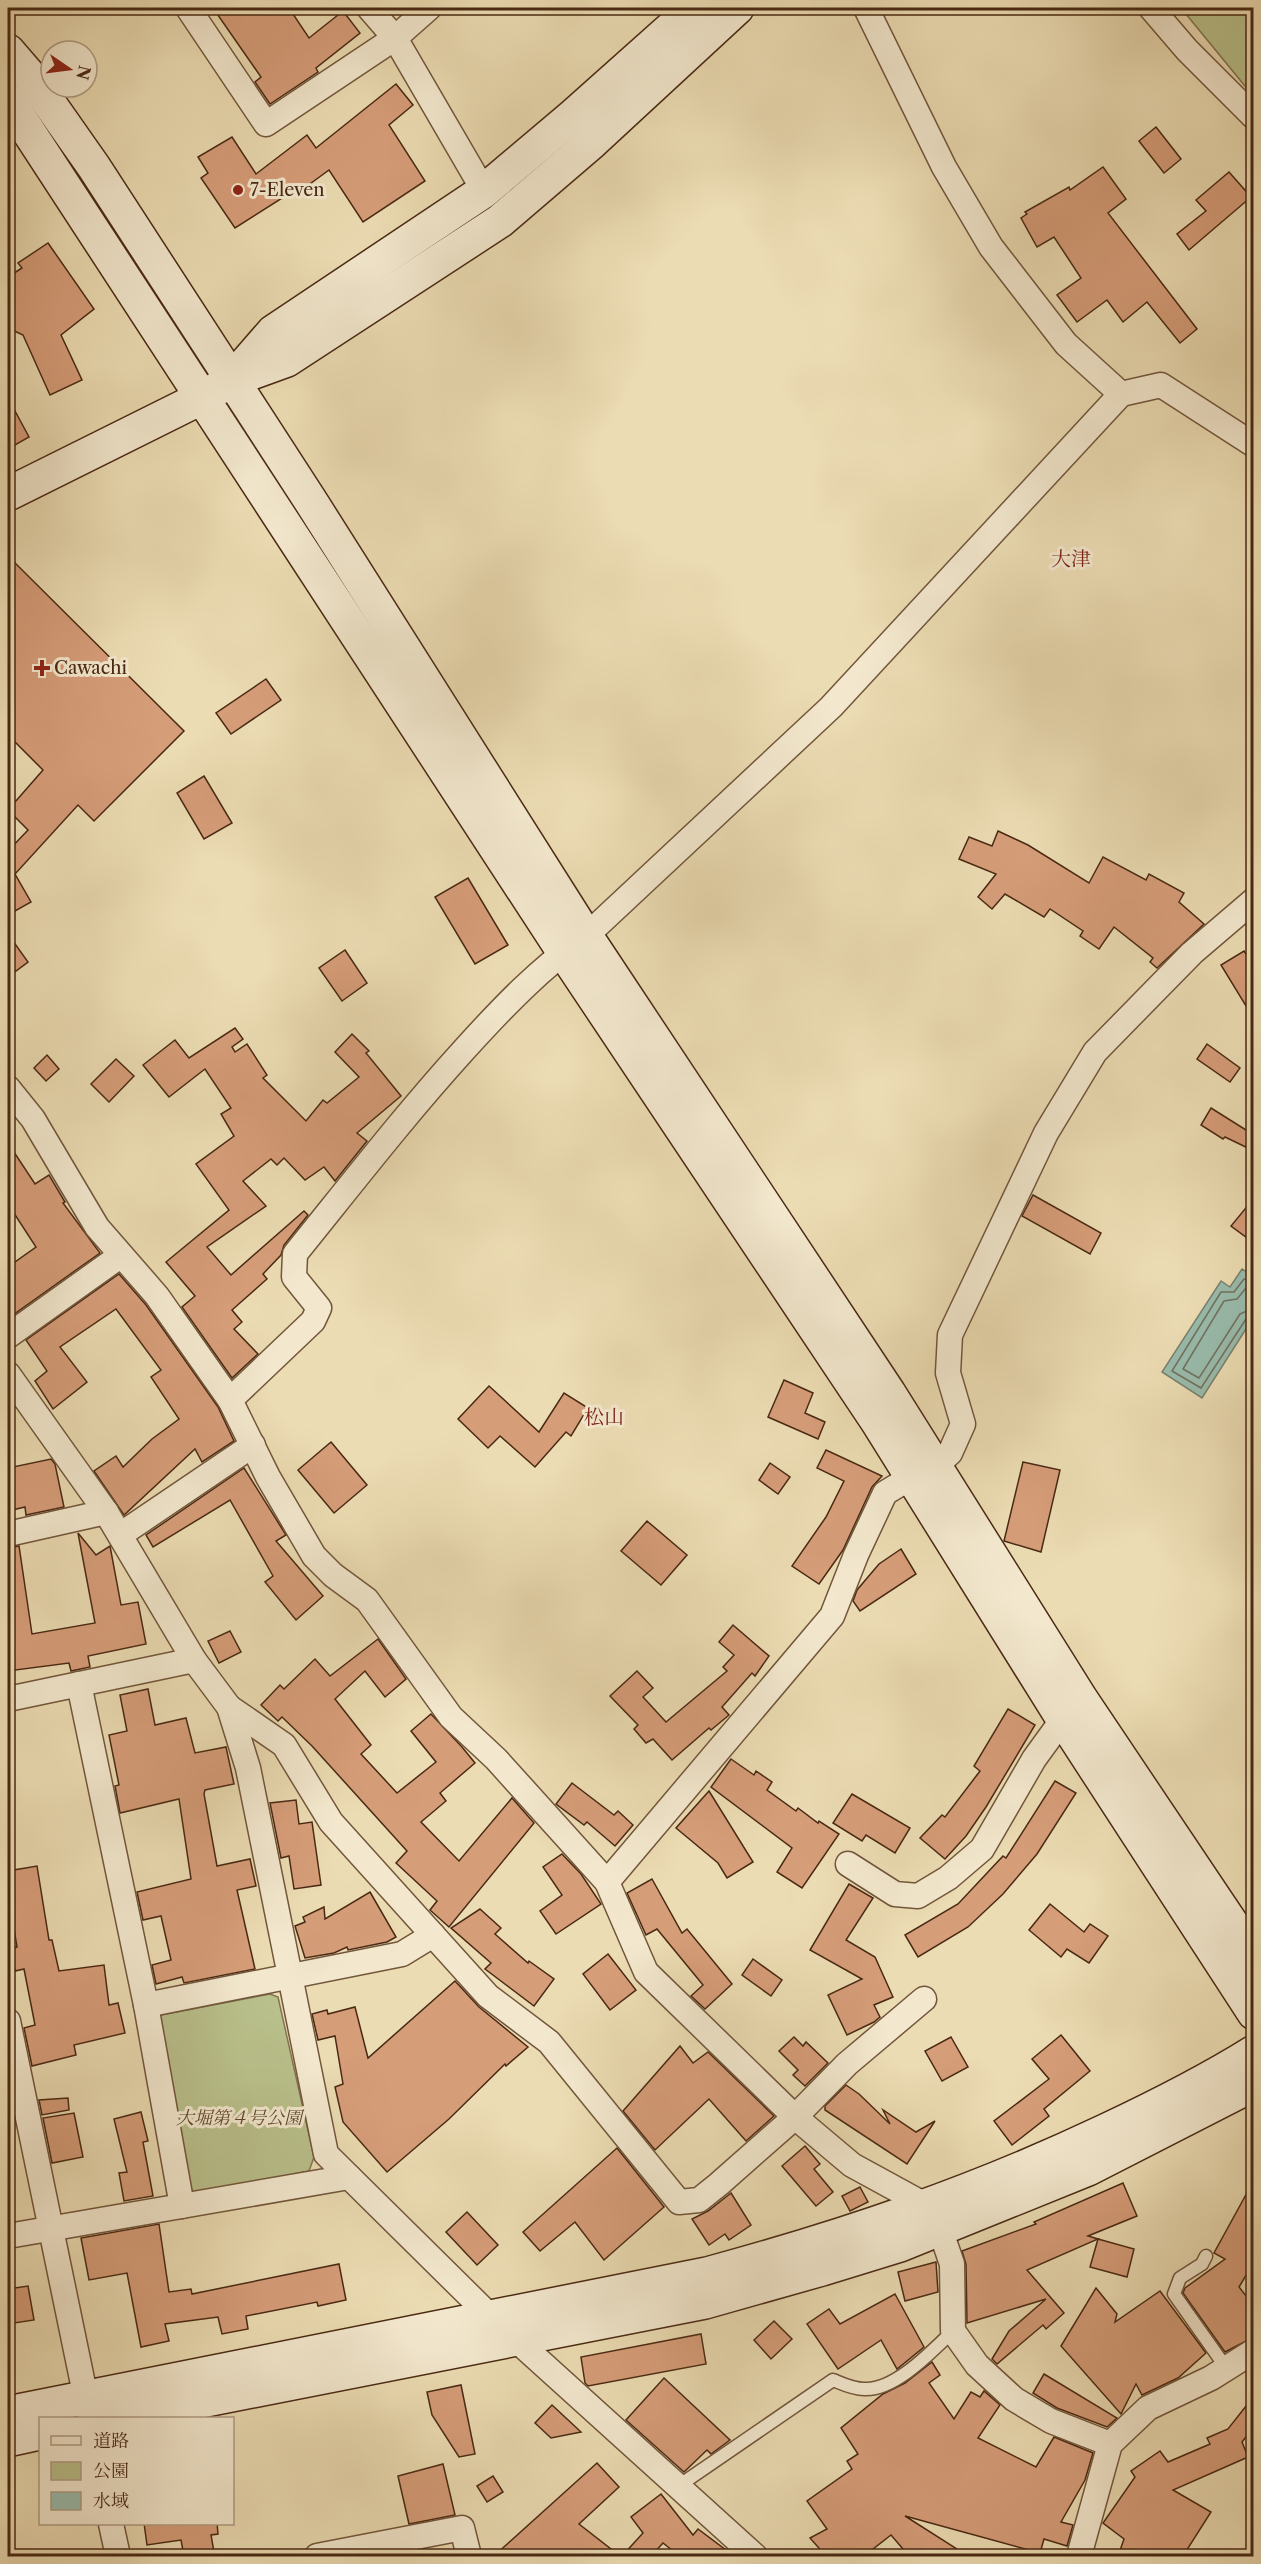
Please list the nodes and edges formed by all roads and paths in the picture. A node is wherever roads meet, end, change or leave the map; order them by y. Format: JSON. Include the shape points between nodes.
{"nodes":[{"id":1,"x":188,"y":8,"type":"edge"},
{"id":2,"x":369,"y":8,"type":"edge"},
{"id":3,"x":429,"y":8,"type":"edge"},
{"id":4,"x":694,"y":8,"type":"edge"},
{"id":5,"x":737,"y":8,"type":"edge"},
{"id":6,"x":866,"y":8,"type":"edge"},
{"id":7,"x":1151,"y":8,"type":"edge"},
{"id":8,"x":395,"y":38,"type":"junction"},
{"id":9,"x":8,"y":51,"type":"edge"},
{"id":10,"x":8,"y":100,"type":"edge"},
{"id":11,"x":1254,"y":117,"type":"edge"},
{"id":12,"x":484,"y":191,"type":"junction"},
{"id":13,"x":232,"y":380,"type":"junction"},
{"id":14,"x":1121,"y":394,"type":"junction"},
{"id":15,"x":203,"y":398,"type":"junction"},
{"id":16,"x":1254,"y":445,"type":"edge"},
{"id":17,"x":8,"y":494,"type":"edge"},
{"id":18,"x":1254,"y":900,"type":"edge"},
{"id":19,"x":574,"y":944,"type":"junction"},
{"id":20,"x":8,"y":1088,"type":"edge"},
{"id":21,"x":120,"y":1256,"type":"junction"},
{"id":22,"x":8,"y":1336,"type":"edge"},
{"id":23,"x":8,"y":1374,"type":"edge"},
{"id":24,"x":230,"y":1400,"type":"junction"},
{"id":25,"x":253,"y":1445,"type":"junction"},
{"id":26,"x":922,"y":1473,"type":"junction"},
{"id":27,"x":106,"y":1512,"type":"junction"},
{"id":28,"x":8,"y":1534,"type":"edge"},
{"id":29,"x":120,"y":1536,"type":"junction"},
{"id":30,"x":194,"y":1660,"type":"junction"},
{"id":31,"x":79,"y":1684,"type":"junction"},
{"id":32,"x":8,"y":1699,"type":"edge"},
{"id":33,"x":229,"y":1707,"type":"junction"},
{"id":34,"x":1064,"y":1719,"type":"junction"},
{"id":35,"x":848,"y":1864,"type":"dead end"},
{"id":36,"x":607,"y":1882,"type":"junction"},
{"id":37,"x":433,"y":1935,"type":"junction"},
{"id":38,"x":1254,"y":1957,"type":"edge"},
{"id":39,"x":290,"y":1977,"type":"junction"},
{"id":40,"x":924,"y":1999,"type":"dead end"},
{"id":41,"x":146,"y":2005,"type":"junction"},
{"id":42,"x":1254,"y":2013,"type":"edge"},
{"id":43,"x":8,"y":2021,"type":"edge"},
{"id":44,"x":1254,"y":2052,"type":"edge"},
{"id":45,"x":1254,"y":2084,"type":"edge"},
{"id":46,"x":795,"y":2117,"type":"junction"},
{"id":47,"x":349,"y":2178,"type":"junction"},
{"id":48,"x":183,"y":2206,"type":"junction"},
{"id":49,"x":933,"y":2218,"type":"junction"},
{"id":50,"x":51,"y":2229,"type":"junction"},
{"id":51,"x":8,"y":2236,"type":"edge"},
{"id":52,"x":1206,"y":2256,"type":"dead end"},
{"id":53,"x":504,"y":2328,"type":"junction"},
{"id":54,"x":953,"y":2331,"type":"junction"},
{"id":55,"x":1254,"y":2351,"type":"edge"},
{"id":56,"x":1227,"y":2368,"type":"junction"},
{"id":57,"x":88,"y":2408,"type":"edge"},
{"id":58,"x":8,"y":2413,"type":"edge"},
{"id":59,"x":119,"y":2417,"type":"edge"},
{"id":60,"x":39,"y":2433,"type":"edge"},
{"id":61,"x":8,"y":2440,"type":"edge"},
{"id":62,"x":1110,"y":2444,"type":"junction"},
{"id":63,"x":677,"y":2487,"type":"junction"},
{"id":64,"x":111,"y":2525,"type":"edge"},
{"id":65,"x":118,"y":2556,"type":"edge"},
{"id":66,"x":317,"y":2556,"type":"edge"},
{"id":67,"x":470,"y":2556,"type":"edge"},
{"id":68,"x":754,"y":2556,"type":"edge"},
{"id":69,"x":1079,"y":2556,"type":"edge"}],
"edges":[{"from":1,"to":8,"type":"street","via":[[266,124]]},
{"from":2,"to":8,"type":"street"},
{"from":3,"to":8,"type":"street"},
{"from":4,"to":12,"type":"street"},
{"from":5,"to":13,"type":"street","via":[[500,221],[287,360]]},
{"from":6,"to":14,"type":"street","via":[[944,167],[991,248],[1066,344]]},
{"from":7,"to":11,"type":"street"},
{"from":8,"to":12,"type":"street"},
{"from":9,"to":13,"type":"street","via":[[94,167]]},
{"from":10,"to":15,"type":"street"},
{"from":12,"to":13,"type":"street","via":[[273,332]]},
{"from":13,"to":15,"type":"street"},
{"from":13,"to":19,"type":"street"},
{"from":14,"to":16,"type":"street","via":[[1161,385]]},
{"from":14,"to":19,"type":"street","via":[[831,707]]},
{"from":15,"to":17,"type":"street"},
{"from":15,"to":19,"type":"street"},
{"from":18,"to":26,"type":"street","via":[[1192,953],[1095,1052],[1046,1133],[950,1335],[948,1373],[963,1425],[950,1453]]},
{"from":19,"to":24,"type":"street","via":[[499,1011],[427,1090],[295,1254],[294,1277],[319,1308],[313,1321]]},
{"from":19,"to":26,"type":"street","via":[[889,1394]]},
{"from":20,"to":21,"type":"street","via":[[33,1119],[97,1227]]},
{"from":21,"to":22,"type":"street"},
{"from":21,"to":24,"type":"street","via":[[158,1296]]},
{"from":23,"to":27,"type":"street"},
{"from":24,"to":25,"type":"street"},
{"from":25,"to":29,"type":"street"},
{"from":25,"to":36,"type":"street","via":[[314,1556],[367,1600],[451,1717],[496,1759]]},
{"from":26,"to":34,"type":"street"},
{"from":26,"to":36,"type":"street","via":[[885,1493],[832,1616]]},
{"from":26,"to":38,"type":"street","via":[[1081,1699]]},
{"from":27,"to":28,"type":"street"},
{"from":27,"to":29,"type":"street"},
{"from":29,"to":30,"type":"street"},
{"from":30,"to":31,"type":"street"},
{"from":30,"to":33,"type":"street"},
{"from":31,"to":32,"type":"street"},
{"from":31,"to":41,"type":"street"},
{"from":33,"to":37,"type":"street","via":[[284,1745],[331,1822]]},
{"from":33,"to":39,"type":"street","via":[[248,1768]]},
{"from":34,"to":35,"type":"street","via":[[1034,1759],[982,1849],[948,1878],[918,1896],[895,1894]]},
{"from":34,"to":42,"type":"street"},
{"from":36,"to":46,"type":"street","via":[[646,1972]]},
{"from":37,"to":39,"type":"street","via":[[402,1954]]},
{"from":37,"to":46,"type":"street","via":[[488,1996],[549,2042],[679,2202],[699,2200]]},
{"from":39,"to":41,"type":"street"},
{"from":39,"to":47,"type":"street","via":[[326,2154]]},
{"from":40,"to":46,"type":"street","via":[[847,2064]]},
{"from":41,"to":48,"type":"street"},
{"from":43,"to":50,"type":"street"},
{"from":44,"to":49,"type":"street","via":[[1103,2132],[1010,2174]]},
{"from":45,"to":49,"type":"street","via":[[1088,2169]]},
{"from":46,"to":49,"type":"street","via":[[852,2165]]},
{"from":47,"to":48,"type":"street"},
{"from":47,"to":53,"type":"street"},
{"from":48,"to":50,"type":"street"},
{"from":49,"to":53,"type":"street","via":[[821,2243]]},
{"from":49,"to":54,"type":"street","via":[[952,2264]]},
{"from":50,"to":51,"type":"street"},
{"from":50,"to":57,"type":"street"},
{"from":52,"to":56,"type":"lane","via":[[1202,2264],[1180,2278],[1174,2294]]},
{"from":53,"to":57,"type":"street"},
{"from":53,"to":59,"type":"street"},
{"from":53,"to":63,"type":"street"},
{"from":54,"to":62,"type":"street","via":[[977,2366],[1014,2399],[1051,2421]]},
{"from":54,"to":63,"type":"lane","via":[[916,2366],[888,2382],[866,2390],[833,2380]]},
{"from":55,"to":56,"type":"street"},
{"from":56,"to":62,"type":"street","via":[[1148,2408]]},
{"from":57,"to":58,"type":"street"},
{"from":60,"to":61,"type":"street"},
{"from":62,"to":69,"type":"street"},
{"from":63,"to":68,"type":"street"},
{"from":64,"to":65,"type":"street"},
{"from":66,"to":67,"type":"street","via":[[462,2528]]}]}
